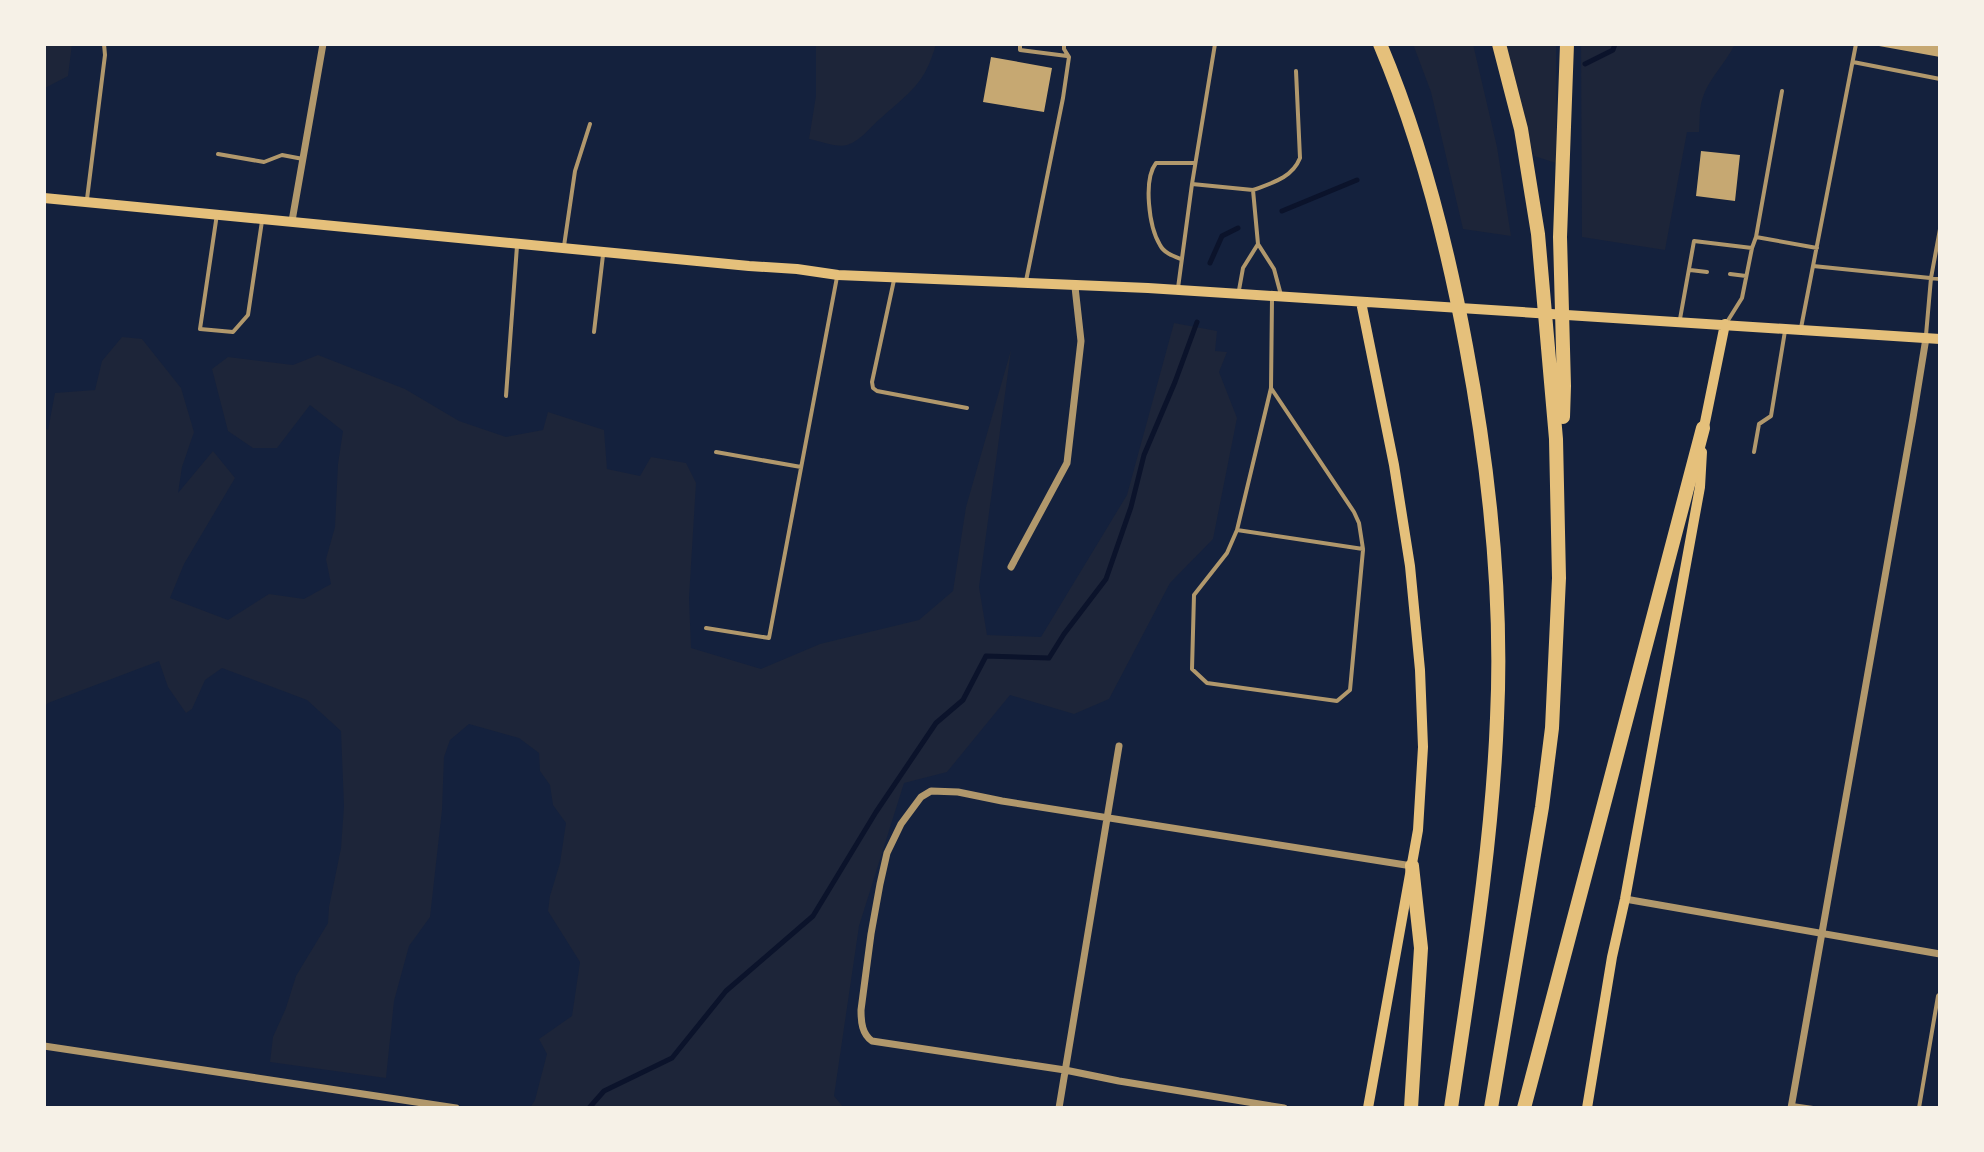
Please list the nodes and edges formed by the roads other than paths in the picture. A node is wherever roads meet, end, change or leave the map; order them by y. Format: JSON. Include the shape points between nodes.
{"nodes":[{"id":1,"x":104,"y":44,"type":"edge"},
{"id":2,"x":323,"y":44,"type":"edge"},
{"id":3,"x":1020,"y":44,"type":"edge"},
{"id":4,"x":1064,"y":44,"type":"edge"},
{"id":5,"x":1215,"y":44,"type":"edge"},
{"id":6,"x":1380,"y":44,"type":"edge"},
{"id":7,"x":1499,"y":44,"type":"edge"},
{"id":8,"x":1567,"y":44,"type":"edge"},
{"id":9,"x":1856,"y":44,"type":"edge"},
{"id":10,"x":1069,"y":57,"type":"junction"},
{"id":11,"x":1853,"y":62,"type":"junction"},
{"id":12,"x":1296,"y":71,"type":"dead end"},
{"id":13,"x":1940,"y":79,"type":"edge"},
{"id":14,"x":1782,"y":91,"type":"dead end"},
{"id":15,"x":590,"y":124,"type":"dead end"},
{"id":16,"x":218,"y":154,"type":"dead end"},
{"id":17,"x":303,"y":159,"type":"junction"},
{"id":18,"x":1195,"y":164,"type":"junction"},
{"id":19,"x":1192,"y":184,"type":"junction"},
{"id":20,"x":1253,"y":190,"type":"junction"},
{"id":21,"x":44,"y":198,"type":"edge"},
{"id":22,"x":87,"y":202,"type":"junction"},
{"id":23,"x":217,"y":214,"type":"junction"},
{"id":24,"x":262,"y":218,"type":"junction"},
{"id":25,"x":292,"y":221,"type":"junction"},
{"id":26,"x":1940,"y":229,"type":"edge"},
{"id":27,"x":1756,"y":237,"type":"junction"},
{"id":28,"x":518,"y":244,"type":"junction"},
{"id":29,"x":1258,"y":244,"type":"junction"},
{"id":30,"x":563,"y":248,"type":"junction"},
{"id":31,"x":1752,"y":248,"type":"junction"},
{"id":32,"x":1817,"y":248,"type":"junction"},
{"id":33,"x":604,"y":252,"type":"junction"},
{"id":34,"x":1181,"y":259,"type":"junction"},
{"id":35,"x":1813,"y":266,"type":"junction"},
{"id":36,"x":1689,"y":270,"type":"junction"},
{"id":37,"x":1707,"y":272,"type":"dead end"},
{"id":38,"x":1730,"y":274,"type":"dead end"},
{"id":39,"x":838,"y":275,"type":"junction"},
{"id":40,"x":1746,"y":276,"type":"junction"},
{"id":41,"x":895,"y":277,"type":"junction"},
{"id":42,"x":1931,"y":278,"type":"junction"},
{"id":43,"x":1940,"y":279,"type":"edge"},
{"id":44,"x":1026,"y":284,"type":"junction"},
{"id":45,"x":1075,"y":287,"type":"junction"},
{"id":46,"x":1178,"y":290,"type":"junction"},
{"id":47,"x":1238,"y":294,"type":"junction"},
{"id":48,"x":1277,"y":297,"type":"junction"},
{"id":49,"x":1361,"y":302,"type":"junction"},
{"id":50,"x":1680,"y":321,"type":"junction"},
{"id":51,"x":1725,"y":324,"type":"junction"},
{"id":52,"x":1785,"y":328,"type":"junction"},
{"id":53,"x":1800,"y":330,"type":"junction"},
{"id":54,"x":594,"y":332,"type":"dead end"},
{"id":55,"x":1926,"y":338,"type":"junction"},
{"id":56,"x":1940,"y":339,"type":"edge"},
{"id":57,"x":1558,"y":385,"type":"junction"},
{"id":58,"x":1271,"y":388,"type":"junction"},
{"id":59,"x":506,"y":396,"type":"dead end"},
{"id":60,"x":967,"y":408,"type":"dead end"},
{"id":61,"x":1703,"y":428,"type":"junction"},
{"id":62,"x":716,"y":452,"type":"dead end"},
{"id":63,"x":1754,"y":452,"type":"dead end"},
{"id":64,"x":801,"y":467,"type":"junction"},
{"id":65,"x":1237,"y":530,"type":"junction"},
{"id":66,"x":1363,"y":549,"type":"junction"},
{"id":67,"x":1011,"y":567,"type":"dead end"},
{"id":68,"x":706,"y":628,"type":"dead end"},
{"id":69,"x":1119,"y":746,"type":"dead end"},
{"id":70,"x":1106,"y":817,"type":"junction"},
{"id":71,"x":1412,"y":866,"type":"junction"},
{"id":72,"x":1625,"y":899,"type":"junction"},
{"id":73,"x":1821,"y":933,"type":"junction"},
{"id":74,"x":1940,"y":954,"type":"edge"},
{"id":75,"x":1940,"y":994,"type":"edge"},
{"id":76,"x":44,"y":1046,"type":"edge"},
{"id":77,"x":1065,"y":1070,"type":"junction"},
{"id":78,"x":1791,"y":1106,"type":"edge"},
{"id":79,"x":456,"y":1108,"type":"edge"},
{"id":80,"x":1059,"y":1108,"type":"edge"},
{"id":81,"x":1284,"y":1108,"type":"edge"},
{"id":82,"x":1368,"y":1108,"type":"edge"},
{"id":83,"x":1411,"y":1108,"type":"edge"},
{"id":84,"x":1451,"y":1108,"type":"edge"},
{"id":85,"x":1491,"y":1108,"type":"edge"},
{"id":86,"x":1524,"y":1108,"type":"edge"},
{"id":87,"x":1587,"y":1108,"type":"edge"},
{"id":88,"x":1813,"y":1108,"type":"edge"},
{"id":89,"x":1919,"y":1108,"type":"edge"}],
"edges":[{"from":1,"to":22,"type":"lane"},
{"from":2,"to":17,"type":"street"},
{"from":3,"to":10,"type":"lane","via":[[1020,50]]},
{"from":4,"to":10,"type":"lane"},
{"from":5,"to":18,"type":"lane"},
{"from":6,"to":84,"type":"highway","via":[[1442,230],[1473,381],[1493,532],[1497,718],[1485,878]]},
{"from":7,"to":57,"type":"highway","via":[[1521,129]]},
{"from":8,"to":57,"type":"highway"},
{"from":9,"to":11,"type":"lane"},
{"from":10,"to":44,"type":"lane"},
{"from":11,"to":13,"type":"lane"},
{"from":11,"to":32,"type":"lane"},
{"from":12,"to":20,"type":"lane","via":[[1300,158],[1288,175]]},
{"from":14,"to":27,"type":"lane"},
{"from":15,"to":30,"type":"lane","via":[[575,171]]},
{"from":16,"to":17,"type":"lane","via":[[264,162],[282,155]]},
{"from":17,"to":25,"type":"street"},
{"from":18,"to":19,"type":"lane"},
{"from":18,"to":34,"type":"lane","via":[[1156,163],[1150,177],[1154,232],[1161,248]]},
{"from":19,"to":20,"type":"lane"},
{"from":19,"to":34,"type":"lane"},
{"from":20,"to":29,"type":"lane"},
{"from":21,"to":22,"type":"main road"},
{"from":22,"to":23,"type":"main road"},
{"from":23,"to":24,"type":"main road"},
{"from":23,"to":24,"type":"lane","via":[[200,329],[219,332],[233,332],[248,315]]},
{"from":24,"to":25,"type":"main road"},
{"from":25,"to":28,"type":"main road"},
{"from":26,"to":42,"type":"lane"},
{"from":27,"to":31,"type":"lane"},
{"from":27,"to":32,"type":"lane"},
{"from":28,"to":30,"type":"main road"},
{"from":28,"to":59,"type":"lane"},
{"from":29,"to":47,"type":"lane","via":[[1243,268]]},
{"from":29,"to":48,"type":"lane","via":[[1274,269]]},
{"from":30,"to":33,"type":"main road"},
{"from":31,"to":36,"type":"lane","via":[[1694,241]]},
{"from":31,"to":40,"type":"lane"},
{"from":32,"to":35,"type":"lane"},
{"from":33,"to":39,"type":"main road"},
{"from":33,"to":54,"type":"lane"},
{"from":34,"to":46,"type":"lane"},
{"from":35,"to":42,"type":"lane"},
{"from":35,"to":53,"type":"lane"},
{"from":36,"to":37,"type":"lane"},
{"from":36,"to":50,"type":"lane"},
{"from":38,"to":40,"type":"lane"},
{"from":39,"to":41,"type":"main road"},
{"from":39,"to":64,"type":"lane"},
{"from":40,"to":51,"type":"lane","via":[[1742,298]]},
{"from":41,"to":44,"type":"main road"},
{"from":41,"to":60,"type":"lane","via":[[873,388]]},
{"from":42,"to":43,"type":"lane"},
{"from":42,"to":55,"type":"lane"},
{"from":44,"to":45,"type":"main road"},
{"from":45,"to":46,"type":"main road"},
{"from":45,"to":67,"type":"street","via":[[1081,341],[1067,463]]},
{"from":46,"to":47,"type":"main road"},
{"from":47,"to":48,"type":"main road"},
{"from":48,"to":49,"type":"main road"},
{"from":48,"to":58,"type":"lane"},
{"from":49,"to":50,"type":"main road"},
{"from":49,"to":71,"type":"main road","via":[[1394,465],[1420,670],[1422,786]]},
{"from":50,"to":51,"type":"main road"},
{"from":51,"to":52,"type":"main road"},
{"from":51,"to":61,"type":"main road"},
{"from":52,"to":53,"type":"main road"},
{"from":52,"to":63,"type":"lane","via":[[1771,416],[1759,424]]},
{"from":53,"to":55,"type":"main road"},
{"from":55,"to":56,"type":"main road"},
{"from":55,"to":73,"type":"street"},
{"from":57,"to":85,"type":"highway","via":[[1558,636],[1552,728]]},
{"from":58,"to":65,"type":"lane"},
{"from":58,"to":66,"type":"lane","via":[[1354,512]]},
{"from":61,"to":72,"type":"main road","via":[[1700,487]]},
{"from":61,"to":86,"type":"highway"},
{"from":62,"to":64,"type":"lane"},
{"from":64,"to":68,"type":"lane","via":[[769,638]]},
{"from":65,"to":66,"type":"lane"},
{"from":65,"to":66,"type":"lane","via":[[1227,553],[1194,595],[1192,669],[1207,683],[1337,701],[1350,690]]},
{"from":69,"to":70,"type":"street"},
{"from":70,"to":71,"type":"street"},
{"from":70,"to":77,"type":"street"},
{"from":70,"to":77,"type":"street","via":[[931,791],[901,824],[887,853],[871,934],[861,1010],[867,1038]]},
{"from":71,"to":82,"type":"main road"},
{"from":71,"to":83,"type":"highway","via":[[1421,948]]},
{"from":72,"to":73,"type":"street"},
{"from":72,"to":87,"type":"main road"},
{"from":73,"to":74,"type":"street"},
{"from":73,"to":78,"type":"street"},
{"from":75,"to":89,"type":"lane"},
{"from":76,"to":79,"type":"street"},
{"from":77,"to":80,"type":"street"},
{"from":77,"to":81,"type":"street"},
{"from":78,"to":88,"type":"lane"}]}
